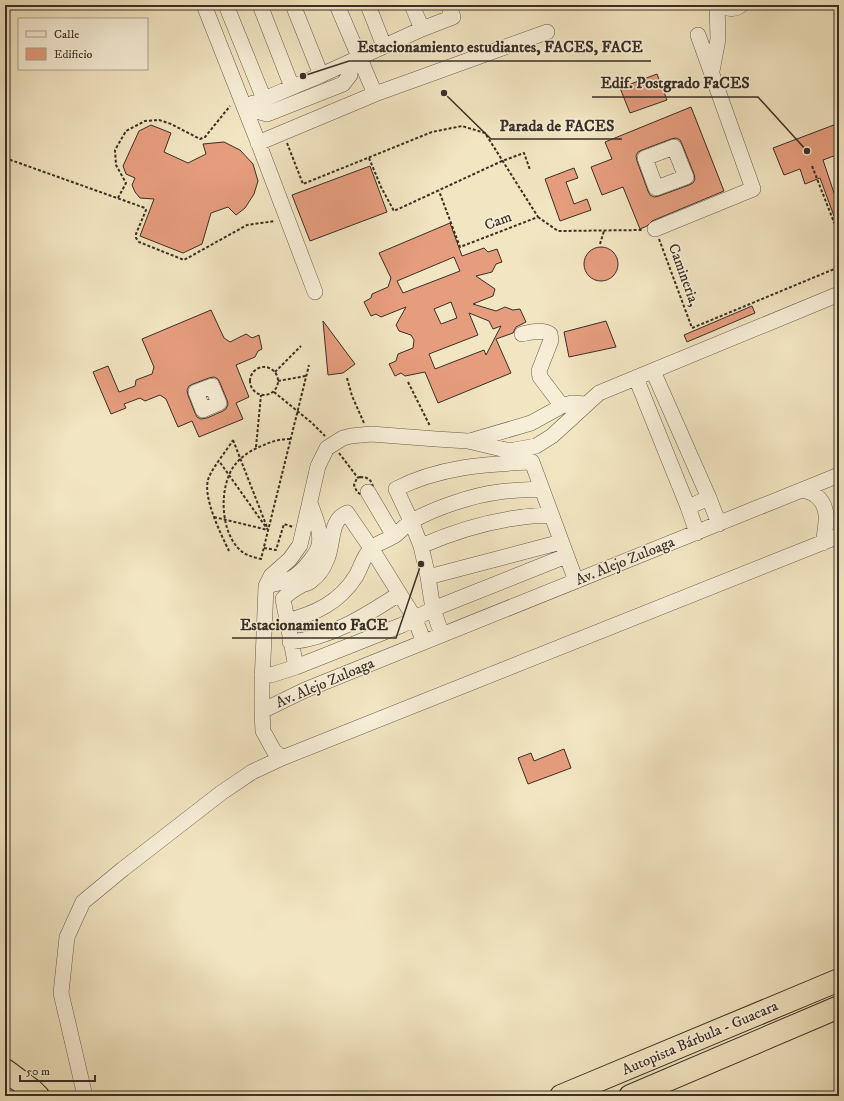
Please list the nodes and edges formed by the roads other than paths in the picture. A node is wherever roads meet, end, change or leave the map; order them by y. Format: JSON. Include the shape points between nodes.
{"nodes":[{"id":1,"x":204,"y":5,"type":"edge"},
{"id":2,"x":226,"y":5,"type":"edge"},
{"id":3,"x":260,"y":5,"type":"edge"},
{"id":4,"x":293,"y":5,"type":"edge"},
{"id":5,"x":337,"y":5,"type":"edge"},
{"id":6,"x":368,"y":5,"type":"edge"},
{"id":7,"x":412,"y":5,"type":"edge"},
{"id":8,"x":448,"y":5,"type":"edge"},
{"id":9,"x":718,"y":5,"type":"edge"},
{"id":10,"x":741,"y":5,"type":"edge"},
{"id":11,"x":422,"y":29,"type":"junction"},
{"id":12,"x":547,"y":32,"type":"dead end"},
{"id":13,"x":698,"y":35,"type":"dead end"},
{"id":14,"x":384,"y":46,"type":"junction"},
{"id":15,"x":355,"y":60,"type":"junction"},
{"id":16,"x":711,"y":72,"type":"junction"},
{"id":17,"x":321,"y":75,"type":"junction"},
{"id":18,"x":292,"y":87,"type":"junction"},
{"id":19,"x":375,"y":94,"type":"junction"},
{"id":20,"x":250,"y":101,"type":"junction"},
{"id":21,"x":258,"y":142,"type":"junction"},
{"id":22,"x":656,"y":231,"type":"road end"},
{"id":23,"x":315,"y":292,"type":"dead end"},
{"id":24,"x":839,"y":294,"type":"edge"},
{"id":25,"x":522,"y":334,"type":"dead end"},
{"id":26,"x":653,"y":371,"type":"junction"},
{"id":27,"x":636,"y":378,"type":"junction"},
{"id":28,"x":586,"y":404,"type":"junction"},
{"id":29,"x":562,"y":406,"type":"junction"},
{"id":30,"x":468,"y":441,"type":"junction"},
{"id":31,"x":839,"y":475,"type":"edge"},
{"id":32,"x":542,"y":489,"type":"junction"},
{"id":33,"x":803,"y":490,"type":"junction"},
{"id":34,"x":368,"y":492,"type":"dead end"},
{"id":35,"x":709,"y":498,"type":"junction"},
{"id":36,"x":310,"y":502,"type":"junction"},
{"id":37,"x":688,"y":507,"type":"junction"},
{"id":38,"x":551,"y":515,"type":"junction"},
{"id":39,"x":411,"y":521,"type":"junction"},
{"id":40,"x":719,"y":524,"type":"junction"},
{"id":41,"x":697,"y":533,"type":"junction"},
{"id":42,"x":394,"y":536,"type":"junction"},
{"id":43,"x":839,"y":536,"type":"edge"},
{"id":44,"x":823,"y":543,"type":"junction"},
{"id":45,"x":421,"y":546,"type":"junction"},
{"id":46,"x":371,"y":548,"type":"junction"},
{"id":47,"x":563,"y":549,"type":"junction"},
{"id":48,"x":428,"y":577,"type":"junction"},
{"id":49,"x":576,"y":581,"type":"junction"},
{"id":50,"x":266,"y":586,"type":"junction"},
{"id":51,"x":398,"y":594,"type":"junction"},
{"id":52,"x":433,"y":609,"type":"junction"},
{"id":53,"x":414,"y":617,"type":"junction"},
{"id":54,"x":286,"y":621,"type":"junction"},
{"id":55,"x":442,"y":635,"type":"junction"},
{"id":56,"x":290,"y":642,"type":"junction"},
{"id":57,"x":424,"y":642,"type":"junction"},
{"id":58,"x":296,"y":667,"type":"junction"},
{"id":59,"x":262,"y":676,"type":"junction"},
{"id":60,"x":262,"y":711,"type":"junction"},
{"id":61,"x":282,"y":758,"type":"junction"},
{"id":62,"x":839,"y":980,"type":"edge"},
{"id":63,"x":839,"y":1007,"type":"edge"},
{"id":64,"x":5,"y":1070,"type":"edge"},
{"id":65,"x":690,"y":1071,"type":"junction"},
{"id":66,"x":5,"y":1089,"type":"edge"},
{"id":67,"x":15,"y":1096,"type":"edge"},
{"id":68,"x":38,"y":1096,"type":"edge"},
{"id":69,"x":84,"y":1096,"type":"edge"},
{"id":70,"x":561,"y":1096,"type":"edge"},
{"id":71,"x":630,"y":1096,"type":"edge"},
{"id":72,"x":644,"y":1096,"type":"edge"}],
"edges":[{"from":1,"to":20,"type":"street"},
{"from":2,"to":20,"type":"street"},
{"from":3,"to":18,"type":"street"},
{"from":4,"to":17,"type":"street"},
{"from":5,"to":15,"type":"street"},
{"from":6,"to":14,"type":"street"},
{"from":7,"to":11,"type":"street"},
{"from":8,"to":11,"type":"street","via":[[453,17]]},
{"from":9,"to":10,"type":"street","via":[[730,9]]},
{"from":9,"to":16,"type":"street","via":[[718,39]]},
{"from":11,"to":14,"type":"street"},
{"from":12,"to":19,"type":"street"},
{"from":13,"to":16,"type":"street"},
{"from":14,"to":15,"type":"street"},
{"from":15,"to":17,"type":"street"},
{"from":15,"to":19,"type":"street"},
{"from":15,"to":20,"type":"street","via":[[350,75],[343,84],[267,114],[260,112]]},
{"from":16,"to":22,"type":"street","via":[[753,189]]},
{"from":17,"to":18,"type":"street"},
{"from":18,"to":20,"type":"street"},
{"from":19,"to":21,"type":"street"},
{"from":20,"to":21,"type":"street"},
{"from":21,"to":23,"type":"street"},
{"from":24,"to":26,"type":"street"},
{"from":25,"to":29,"type":"street","via":[[537,331],[550,334],[551,340],[539,371],[540,377]]},
{"from":26,"to":27,"type":"street"},
{"from":26,"to":35,"type":"street"},
{"from":27,"to":28,"type":"street","via":[[599,393]]},
{"from":27,"to":37,"type":"street"},
{"from":28,"to":29,"type":"street"},
{"from":28,"to":30,"type":"street","via":[[545,442],[529,448],[506,450]]},
{"from":29,"to":30,"type":"street","via":[[531,423]]},
{"from":30,"to":36,"type":"street","via":[[371,434],[343,438],[327,448],[318,466]]},
{"from":31,"to":33,"type":"street","name":"Av. Alejo Zuloaga"},
{"from":32,"to":38,"type":"street"},
{"from":32,"to":39,"type":"street","via":[[484,495]]},
{"from":32,"to":39,"type":"street","via":[[532,462],[478,466],[436,473],[396,490]]},
{"from":33,"to":40,"type":"street","name":"Av. Alejo Zuloaga"},
{"from":33,"to":44,"type":"street","via":[[815,495],[824,505],[827,518]]},
{"from":34,"to":42,"type":"street"},
{"from":35,"to":37,"type":"street"},
{"from":35,"to":40,"type":"street"},
{"from":36,"to":50,"type":"street","via":[[300,546],[271,576]]},
{"from":36,"to":50,"type":"street","via":[[318,529],[319,544],[314,555],[300,574],[284,582]]},
{"from":37,"to":41,"type":"street"},
{"from":38,"to":45,"type":"street","via":[[529,516],[480,525],[457,531]]},
{"from":38,"to":47,"type":"street"},
{"from":39,"to":42,"type":"street"},
{"from":39,"to":45,"type":"street"},
{"from":40,"to":41,"type":"street","name":"Av. Alejo Zuloaga"},
{"from":41,"to":49,"type":"street","name":"Av. Alejo Zuloaga"},
{"from":42,"to":46,"type":"street"},
{"from":43,"to":44,"type":"street"},
{"from":44,"to":61,"type":"street"},
{"from":45,"to":48,"type":"street"},
{"from":46,"to":51,"type":"street"},
{"from":46,"to":54,"type":"street","via":[[352,582],[333,602],[317,611]]},
{"from":46,"to":54,"type":"street","via":[[347,514],[339,518],[335,522],[330,553],[323,567],[310,582],[299,586],[282,600]]},
{"from":47,"to":48,"type":"street"},
{"from":47,"to":49,"type":"street"},
{"from":47,"to":52,"type":"street"},
{"from":48,"to":52,"type":"street"},
{"from":49,"to":55,"type":"street","name":"Av. Alejo Zuloaga"},
{"from":50,"to":59,"type":"street"},
{"from":51,"to":53,"type":"street"},
{"from":51,"to":56,"type":"street","via":[[346,626]]},
{"from":52,"to":53,"type":"street"},
{"from":52,"to":55,"type":"street"},
{"from":53,"to":57,"type":"street"},
{"from":53,"to":58,"type":"street"},
{"from":54,"to":56,"type":"street"},
{"from":55,"to":57,"type":"street","name":"Av. Alejo Zuloaga"},
{"from":56,"to":58,"type":"street"},
{"from":57,"to":60,"type":"street","name":"Av. Alejo Zuloaga","via":[[305,690]]},
{"from":58,"to":59,"type":"street"},
{"from":59,"to":60,"type":"street"},
{"from":60,"to":61,"type":"street","name":"Av. Alejo Zuloaga","via":[[264,731],[274,752]]},
{"from":61,"to":69,"type":"street","via":[[252,772],[221,793],[83,902],[67,937],[61,993]]},
{"from":62,"to":70,"type":"highway","name":"Autopista Bárbula - Guacara"},
{"from":63,"to":65,"type":"highway","name":"Autopista Bárbula - Guacara"},
{"from":64,"to":68,"type":"highway"},
{"from":65,"to":71,"type":"highway","name":"Autopista Bárbula - Guacara"},
{"from":65,"to":72,"type":"highway"},
{"from":66,"to":67,"type":"highway"}]}
